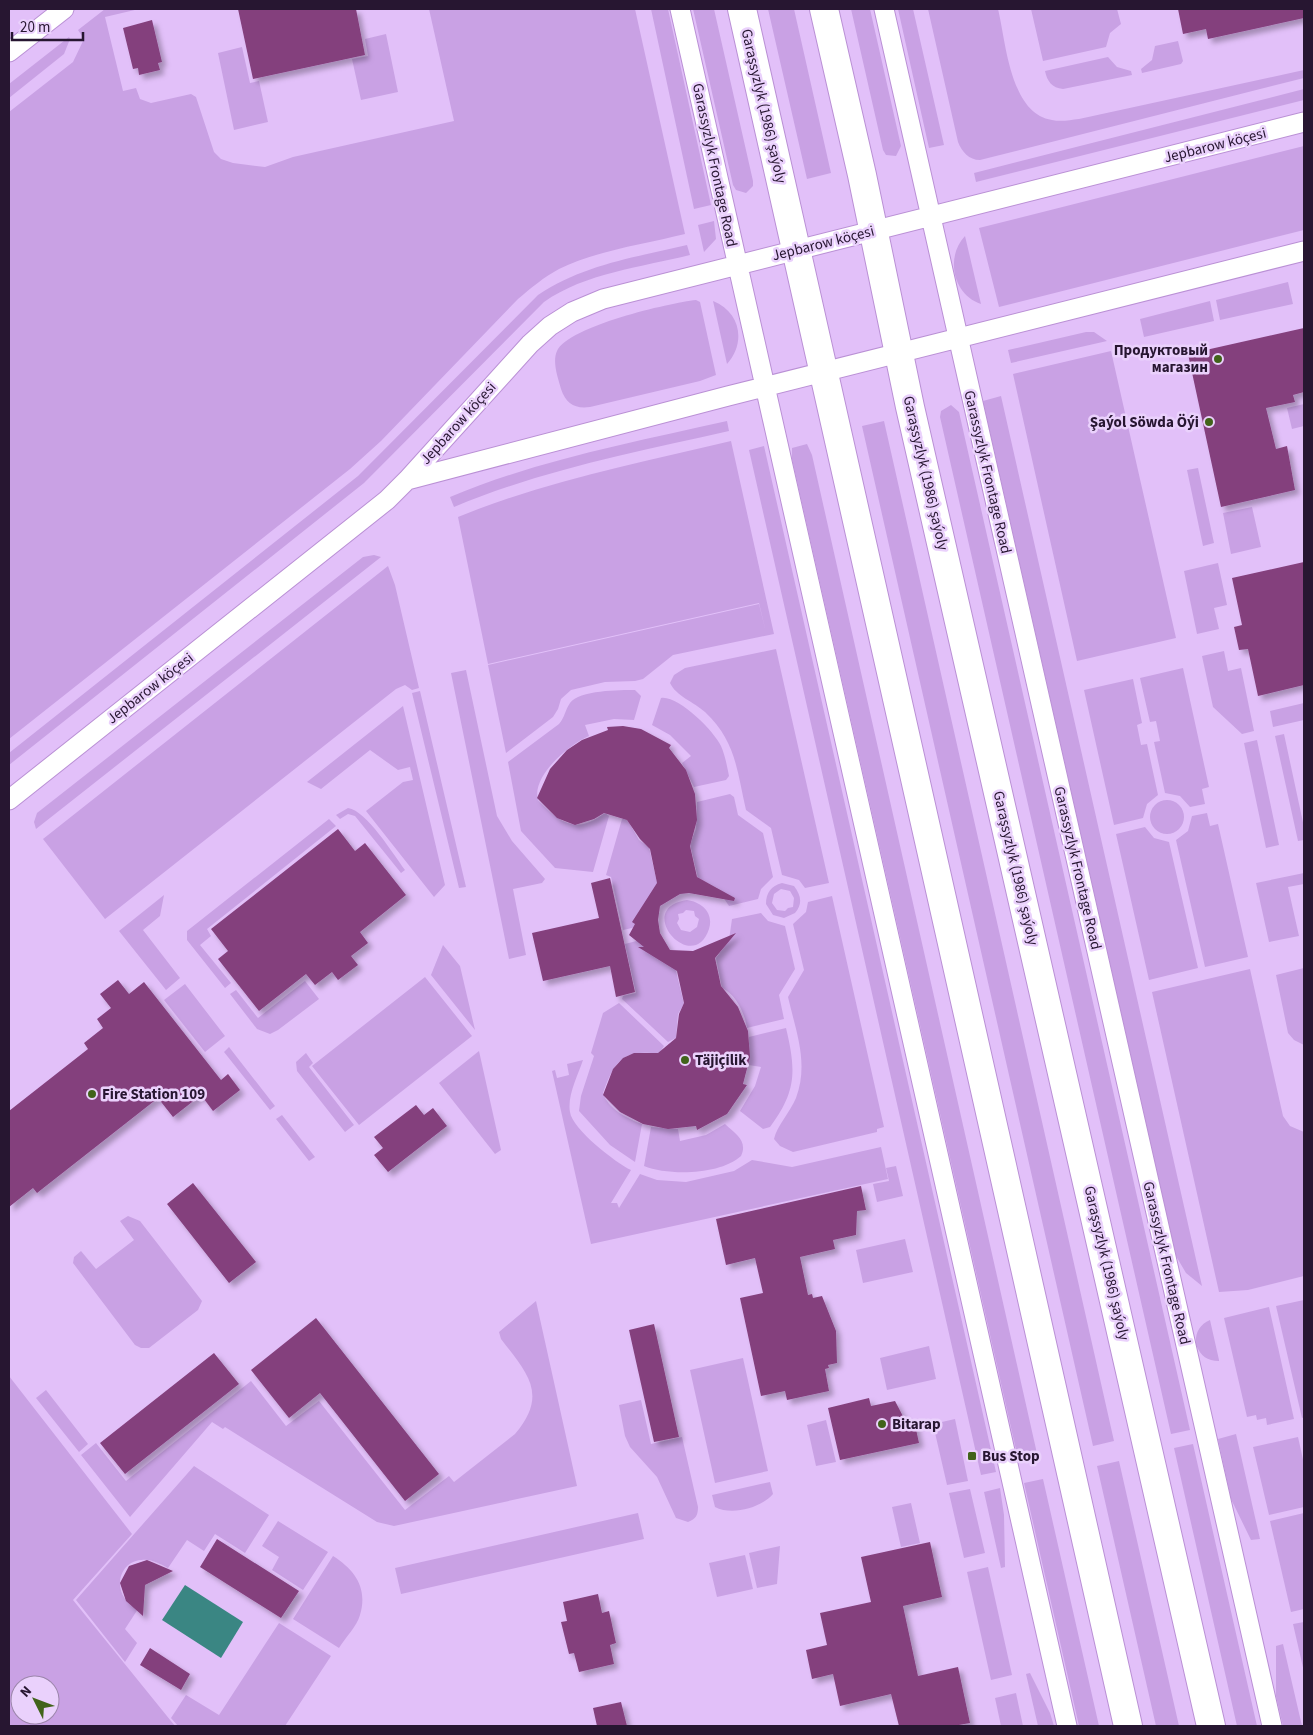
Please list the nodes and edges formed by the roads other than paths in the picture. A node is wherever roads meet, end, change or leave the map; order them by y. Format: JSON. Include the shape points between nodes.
{"nodes":[{"id":1,"x":64,"y":9,"type":"edge"},
{"id":2,"x":680,"y":9,"type":"edge"},
{"id":3,"x":742,"y":9,"type":"edge"},
{"id":4,"x":824,"y":9,"type":"edge"},
{"id":5,"x":884,"y":9,"type":"edge"},
{"id":6,"x":9,"y":52,"type":"edge"},
{"id":7,"x":1304,"y":122,"type":"edge"},
{"id":8,"x":933,"y":216,"type":"junction"},
{"id":9,"x":874,"y":230,"type":"junction"},
{"id":10,"x":796,"y":250,"type":"junction"},
{"id":11,"x":1304,"y":251,"type":"edge"},
{"id":12,"x":736,"y":264,"type":"junction"},
{"id":13,"x":958,"y":338,"type":"junction"},
{"id":14,"x":899,"y":353,"type":"junction"},
{"id":15,"x":823,"y":372,"type":"junction"},
{"id":16,"x":766,"y":386,"type":"junction"},
{"id":17,"x":407,"y":480,"type":"junction"},
{"id":18,"x":9,"y":800,"type":"edge"},
{"id":19,"x":1067,"y":1726,"type":"edge"},
{"id":20,"x":1128,"y":1726,"type":"edge"},
{"id":21,"x":1211,"y":1726,"type":"edge"},
{"id":22,"x":1272,"y":1726,"type":"edge"}],
"edges":[{"from":1,"to":6,"type":"street"},
{"from":2,"to":12,"type":"street","name":"Garassyzlyk Frontage Road"},
{"from":3,"to":10,"type":"main road","name":"Garaşsyzlyk (1986) şaýoly"},
{"from":4,"to":9,"type":"main road","name":"Garaşsyzlyk (1986) şaýoly"},
{"from":5,"to":8,"type":"street","name":"Garassyzlyk Frontage Road"},
{"from":7,"to":8,"type":"street","name":"Jepbarow köçesi"},
{"from":8,"to":9,"type":"street","name":"Jepbarow köçesi"},
{"from":8,"to":13,"type":"street","name":"Garassyzlyk Frontage Road"},
{"from":9,"to":10,"type":"street","name":"Jepbarow köçesi"},
{"from":9,"to":14,"type":"main road","name":"Garaşsyzlyk (1986) şaýoly"},
{"from":10,"to":12,"type":"street","name":"Jepbarow köçesi"},
{"from":10,"to":15,"type":"main road","name":"Garaşsyzlyk (1986) şaýoly"},
{"from":11,"to":13,"type":"street","name":"Jepbarow köçesi"},
{"from":12,"to":16,"type":"street","name":"Garassyzlyk Frontage Road"},
{"from":12,"to":17,"type":"street","name":"Jepbarow köçesi","via":[[603,299],[550,326]]},
{"from":13,"to":14,"type":"street","name":"Jepbarow köçesi"},
{"from":13,"to":22,"type":"street","name":"Garassyzlyk Frontage Road"},
{"from":14,"to":15,"type":"street","name":"Jepbarow köçesi"},
{"from":14,"to":21,"type":"main road","name":"Garaşsyzlyk (1986) şaýoly"},
{"from":15,"to":16,"type":"street","name":"Jepbarow köçesi"},
{"from":15,"to":20,"type":"main road","name":"Garaşsyzlyk (1986) şaýoly"},
{"from":16,"to":17,"type":"street","name":"Jepbarow köçesi"},
{"from":16,"to":19,"type":"street","name":"Garassyzlyk Frontage Road"},
{"from":17,"to":18,"type":"street","name":"Jepbarow köçesi","via":[[387,500]]}]}
